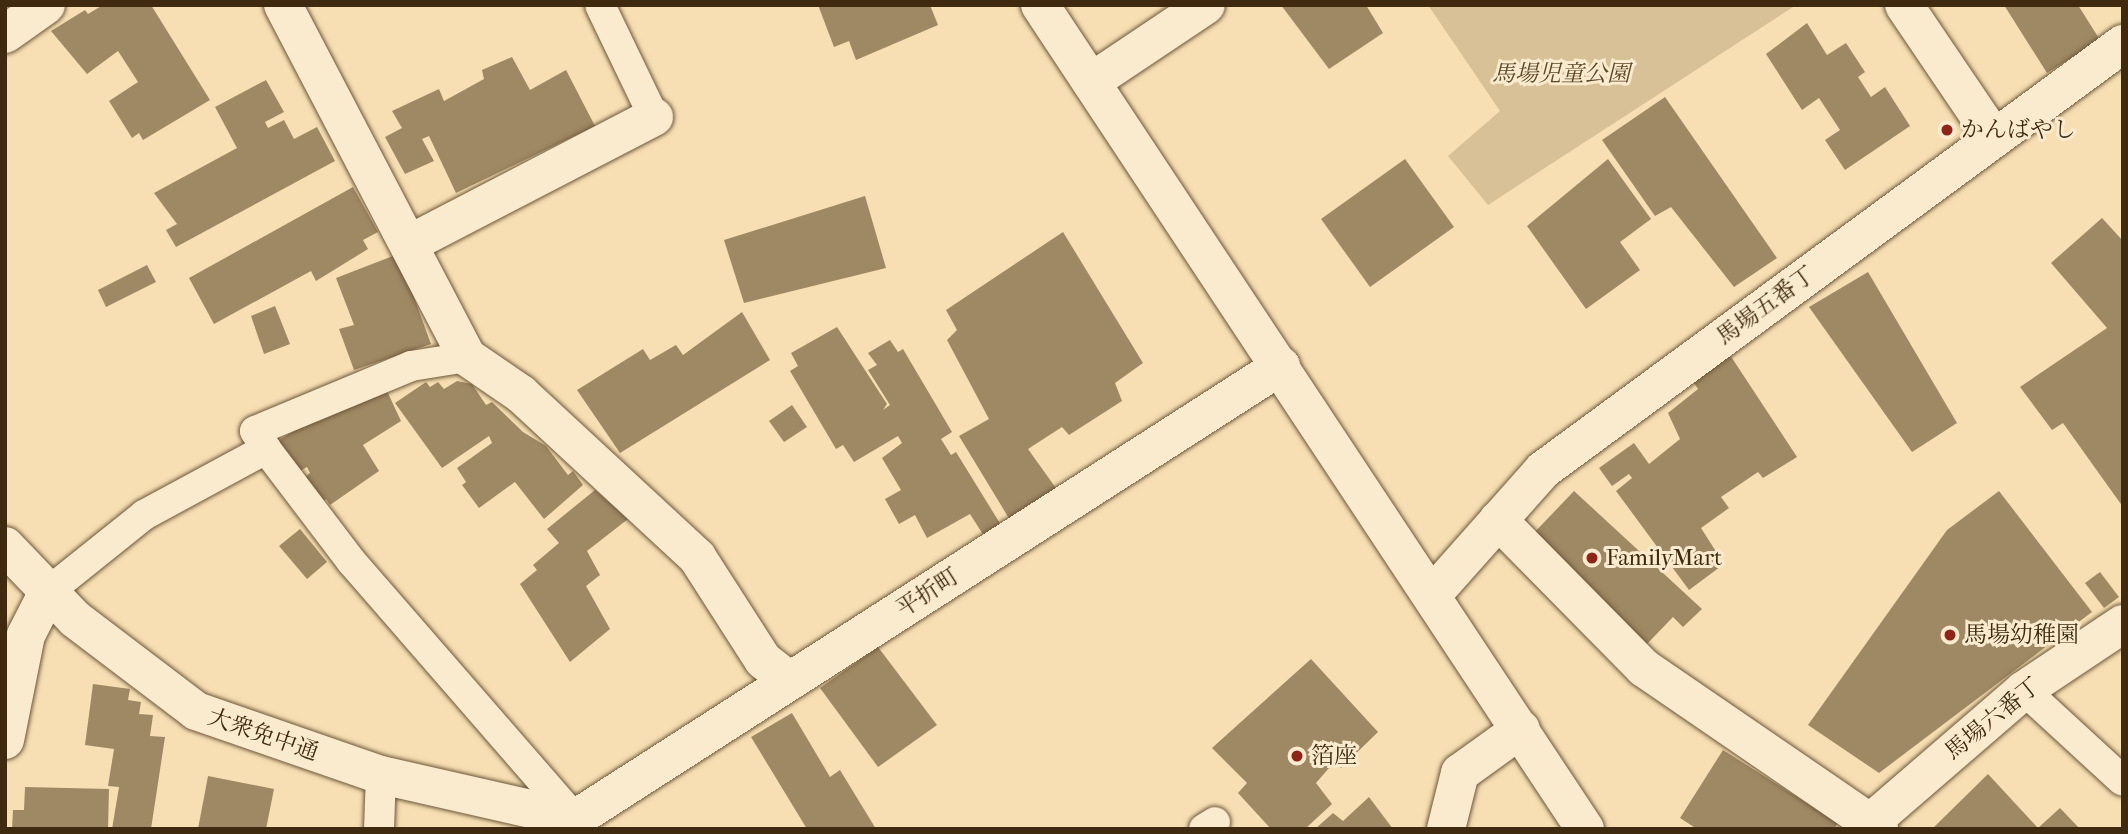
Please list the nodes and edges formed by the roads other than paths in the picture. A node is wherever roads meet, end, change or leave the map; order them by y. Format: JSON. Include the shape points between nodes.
{"nodes":[{"id":1,"x":46,"y":5,"type":"edge"},
{"id":2,"x":283,"y":5,"type":"edge"},
{"id":3,"x":600,"y":5,"type":"edge"},
{"id":4,"x":1040,"y":5,"type":"edge"},
{"id":5,"x":1206,"y":5,"type":"edge"},
{"id":6,"x":1904,"y":5,"type":"edge"},
{"id":7,"x":5,"y":34,"type":"edge"},
{"id":8,"x":2123,"y":44,"type":"edge"},
{"id":9,"x":1091,"y":82,"type":"junction"},
{"id":10,"x":654,"y":117,"type":"joint"},
{"id":11,"x":1994,"y":138,"type":"junction"},
{"id":12,"x":409,"y":244,"type":"junction"},
{"id":13,"x":467,"y":357,"type":"junction"},
{"id":14,"x":1281,"y":366,"type":"junction"},
{"id":15,"x":266,"y":449,"type":"junction"},
{"id":16,"x":1498,"y":520,"type":"junction"},
{"id":17,"x":5,"y":546,"type":"edge"},
{"id":18,"x":48,"y":592,"type":"junction"},
{"id":19,"x":1433,"y":594,"type":"junction"},
{"id":20,"x":2123,"y":624,"type":"edge"},
{"id":21,"x":790,"y":681,"type":"junction"},
{"id":22,"x":2024,"y":690,"type":"junction"},
{"id":23,"x":1521,"y":729,"type":"junction"},
{"id":24,"x":5,"y":740,"type":"edge"},
{"id":25,"x":381,"y":775,"type":"junction"},
{"id":26,"x":2123,"y":782,"type":"edge"},
{"id":27,"x":579,"y":824,"type":"edge"},
{"id":28,"x":1874,"y":826,"type":"edge"},
{"id":29,"x":380,"y":829,"type":"edge"},
{"id":30,"x":1446,"y":829,"type":"edge"},
{"id":31,"x":1585,"y":829,"type":"edge"}],
"edges":[{"from":1,"to":7,"type":"street"},
{"from":2,"to":12,"type":"street"},
{"from":3,"to":10,"type":"lane"},
{"from":4,"to":9,"type":"street"},
{"from":5,"to":9,"type":"street"},
{"from":6,"to":11,"type":"street"},
{"from":8,"to":11,"type":"street","name":"馬場五番丁"},
{"from":9,"to":14,"type":"street"},
{"from":10,"to":12,"type":"street"},
{"from":11,"to":16,"type":"street","name":"馬場五番丁","via":[[1543,470]]},
{"from":12,"to":13,"type":"street"},
{"from":13,"to":15,"type":"lane","via":[[411,366],[255,431]]},
{"from":13,"to":21,"type":"street","via":[[521,394],[697,557],[763,660]]},
{"from":14,"to":19,"type":"street"},
{"from":14,"to":21,"type":"street","name":"平折町"},
{"from":15,"to":18,"type":"lane","via":[[144,515]]},
{"from":15,"to":27,"type":"lane","via":[[351,561]]},
{"from":16,"to":19,"type":"street","name":"馬場五番丁"},
{"from":16,"to":28,"type":"street","via":[[1644,668]]},
{"from":17,"to":18,"type":"street","name":"大衆免中通"},
{"from":18,"to":24,"type":"street","via":[[26,635]]},
{"from":18,"to":25,"type":"street","name":"大衆免中通","via":[[75,619],[196,711]]},
{"from":19,"to":23,"type":"street"},
{"from":20,"to":22,"type":"street","name":"馬場六番丁"},
{"from":21,"to":27,"type":"street","name":"平折町"},
{"from":22,"to":26,"type":"lane"},
{"from":22,"to":28,"type":"street","name":"馬場六番丁"},
{"from":23,"to":30,"type":"street","via":[[1460,773]]},
{"from":23,"to":31,"type":"street"},
{"from":25,"to":27,"type":"street","name":"大衆免中通"},
{"from":25,"to":29,"type":"lane"}]}
